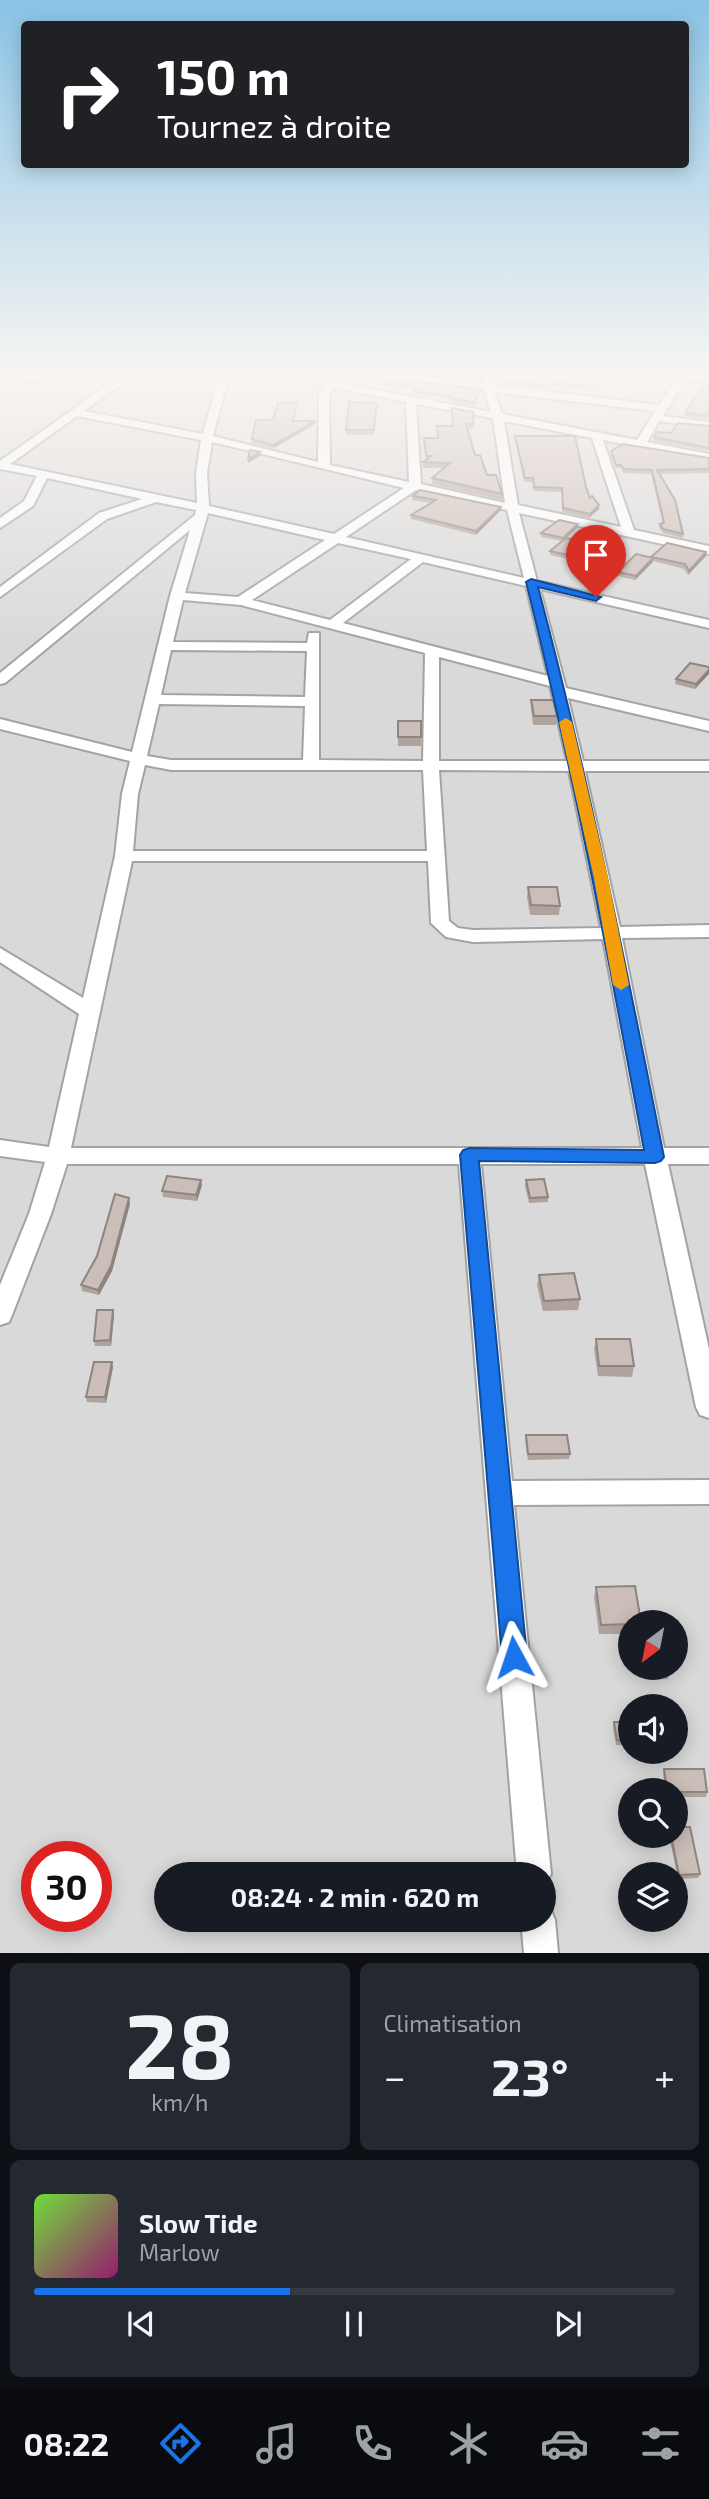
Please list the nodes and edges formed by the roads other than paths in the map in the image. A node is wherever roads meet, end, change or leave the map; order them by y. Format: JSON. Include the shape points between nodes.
{"nodes":[{"id":1,"x":203,"y":462,"type":"edge"},
{"id":2,"x":304,"y":462,"type":"edge"},
{"id":3,"x":324,"y":462,"type":"edge"},
{"id":4,"x":414,"y":462,"type":"edge"},
{"id":5,"x":505,"y":462,"type":"edge"},
{"id":6,"x":605,"y":462,"type":"edge"},
{"id":7,"x":0,"y":465,"type":"edge"},
{"id":8,"x":324,"y":467,"type":"junction"},
{"id":9,"x":44,"y":474,"type":"junction"},
{"id":10,"x":415,"y":486,"type":"junction"},
{"id":11,"x":153,"y":498,"type":"junction"},
{"id":12,"x":512,"y":507,"type":"junction"},
{"id":13,"x":201,"y":513,"type":"junction"},
{"id":14,"x":0,"y":524,"type":"edge"},
{"id":15,"x":629,"y":533,"type":"junction"},
{"id":16,"x":337,"y":539,"type":"junction"},
{"id":17,"x":709,"y":550,"type":"edge"},
{"id":18,"x":421,"y":558,"type":"junction"},
{"id":19,"x":531,"y":582,"type":"junction"},
{"id":20,"x":0,"y":593,"type":"edge"},
{"id":21,"x":177,"y":596,"type":"junction"},
{"id":22,"x":241,"y":601,"type":"junction"},
{"id":23,"x":706,"y":619,"type":"edge"},
{"id":24,"x":315,"y":621,"type":"junction"},
{"id":25,"x":331,"y":626,"type":"junction"},
{"id":26,"x":165,"y":646,"type":"junction"},
{"id":27,"x":313,"y":647,"type":"junction"},
{"id":28,"x":432,"y":652,"type":"junction"},
{"id":29,"x":0,"y":680,"type":"edge"},
{"id":30,"x":558,"y":687,"type":"junction"},
{"id":31,"x":152,"y":699,"type":"junction"},
{"id":32,"x":312,"y":702,"type":"junction"},
{"id":33,"x":0,"y":724,"type":"edge"},
{"id":34,"x":709,"y":726,"type":"edge"},
{"id":35,"x":138,"y":759,"type":"junction"},
{"id":36,"x":311,"y":765,"type":"junction"},
{"id":37,"x":431,"y":766,"type":"junction"},
{"id":38,"x":709,"y":766,"type":"edge"},
{"id":39,"x":575,"y":767,"type":"junction"},
{"id":40,"x":124,"y":856,"type":"junction"},
{"id":41,"x":437,"y":856,"type":"junction"},
{"id":42,"x":709,"y":930,"type":"edge"},
{"id":43,"x":612,"y":931,"type":"junction"},
{"id":44,"x":0,"y":954,"type":"edge"},
{"id":45,"x":90,"y":1012,"type":"junction"},
{"id":46,"x":0,"y":1149,"type":"edge"},
{"id":47,"x":470,"y":1155,"type":"junction"},
{"id":48,"x":58,"y":1156,"type":"junction"},
{"id":49,"x":709,"y":1156,"type":"edge"},
{"id":50,"x":655,"y":1157,"type":"junction"},
{"id":51,"x":0,"y":1315,"type":"edge"},
{"id":52,"x":709,"y":1408,"type":"edge"},
{"id":53,"x":709,"y":1492,"type":"edge"},
{"id":54,"x":500,"y":1493,"type":"junction"},
{"id":55,"x":533,"y":1862,"type":"edge"},
{"id":56,"x":539,"y":1932,"type":"edge"},
{"id":57,"x":541,"y":1953,"type":"edge"}],
"edges":[{"from":1,"to":13,"type":"street"},
{"from":2,"to":8,"type":"street"},
{"from":3,"to":8,"type":"street"},
{"from":4,"to":10,"type":"street"},
{"from":5,"to":12,"type":"street"},
{"from":6,"to":15,"type":"street"},
{"from":7,"to":9,"type":"street"},
{"from":8,"to":10,"type":"street"},
{"from":9,"to":11,"type":"street"},
{"from":9,"to":14,"type":"street","via":[[29,503]]},
{"from":10,"to":12,"type":"street"},
{"from":10,"to":16,"type":"street"},
{"from":11,"to":13,"type":"street"},
{"from":11,"to":20,"type":"street","via":[[103,516]]},
{"from":12,"to":15,"type":"street"},
{"from":12,"to":19,"type":"street"},
{"from":13,"to":16,"type":"street"},
{"from":13,"to":21,"type":"street"},
{"from":13,"to":29,"type":"street"},
{"from":15,"to":17,"type":"street"},
{"from":16,"to":18,"type":"street"},
{"from":16,"to":22,"type":"street"},
{"from":18,"to":19,"type":"street"},
{"from":18,"to":25,"type":"street"},
{"from":19,"to":23,"type":"street"},
{"from":19,"to":30,"type":"street"},
{"from":21,"to":22,"type":"street"},
{"from":21,"to":26,"type":"street"},
{"from":22,"to":24,"type":"street"},
{"from":24,"to":25,"type":"street"},
{"from":24,"to":27,"type":"street"},
{"from":25,"to":28,"type":"street"},
{"from":26,"to":27,"type":"street"},
{"from":26,"to":31,"type":"street"},
{"from":27,"to":32,"type":"street"},
{"from":28,"to":30,"type":"street"},
{"from":28,"to":37,"type":"street"},
{"from":30,"to":34,"type":"street"},
{"from":30,"to":39,"type":"street"},
{"from":31,"to":32,"type":"street"},
{"from":31,"to":35,"type":"street"},
{"from":32,"to":36,"type":"street"},
{"from":33,"to":35,"type":"street"},
{"from":35,"to":36,"type":"street","via":[[172,765]]},
{"from":35,"to":40,"type":"street"},
{"from":36,"to":37,"type":"street"},
{"from":37,"to":39,"type":"street"},
{"from":37,"to":41,"type":"street"},
{"from":38,"to":39,"type":"street"},
{"from":39,"to":43,"type":"street"},
{"from":40,"to":41,"type":"street"},
{"from":40,"to":45,"type":"street"},
{"from":41,"to":43,"type":"street","via":[[440,923],[453,933]]},
{"from":42,"to":43,"type":"street"},
{"from":43,"to":50,"type":"street"},
{"from":44,"to":45,"type":"street"},
{"from":45,"to":48,"type":"street"},
{"from":46,"to":48,"type":"street"},
{"from":47,"to":48,"type":"street"},
{"from":47,"to":50,"type":"street"},
{"from":47,"to":54,"type":"street"},
{"from":48,"to":51,"type":"street"},
{"from":49,"to":50,"type":"street"},
{"from":50,"to":52,"type":"street"},
{"from":53,"to":54,"type":"street"},
{"from":54,"to":55,"type":"street"},
{"from":56,"to":57,"type":"street"}]}
